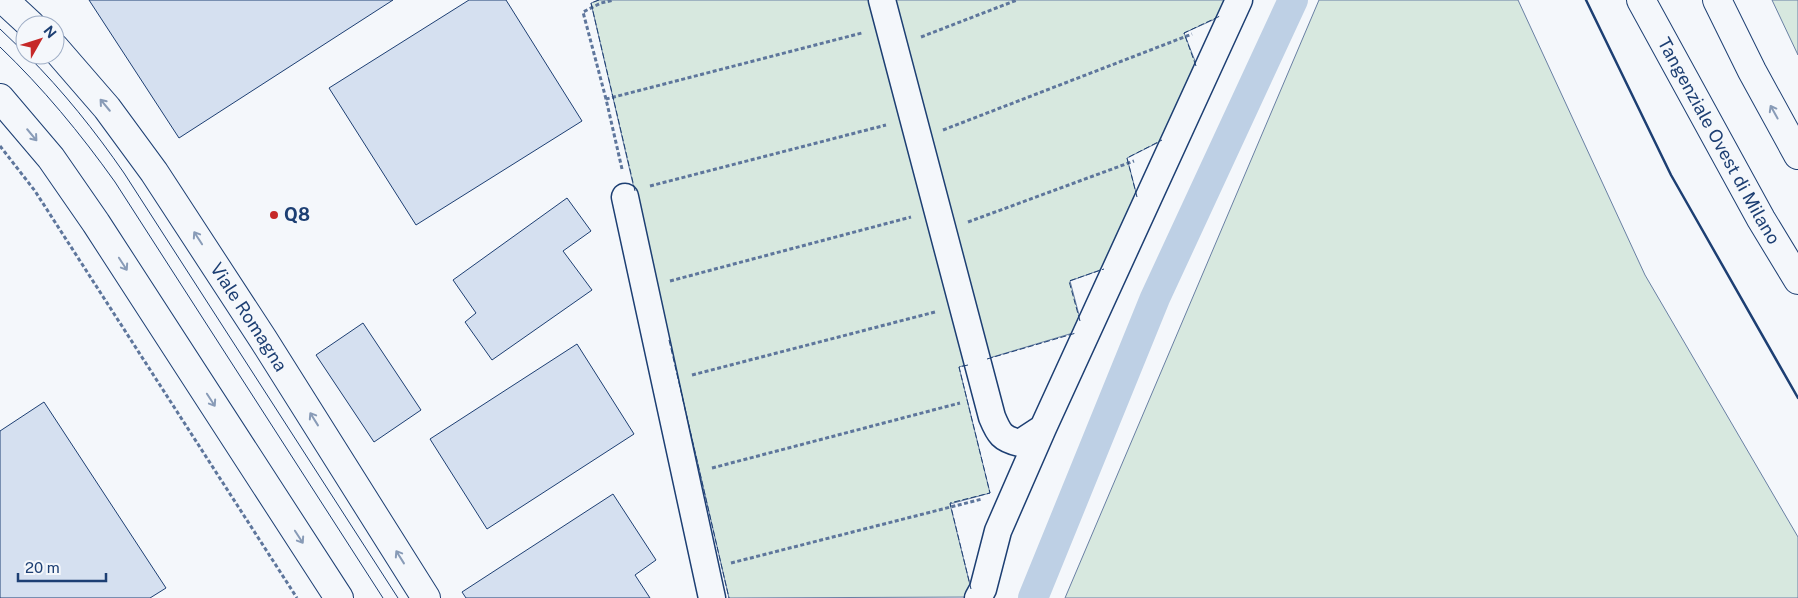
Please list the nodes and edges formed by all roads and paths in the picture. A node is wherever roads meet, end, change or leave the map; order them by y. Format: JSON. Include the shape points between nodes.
{"nodes":[{"id":1,"x":4,"y":0,"type":"edge"},
{"id":2,"x":18,"y":0,"type":"edge"},
{"id":3,"x":614,"y":0,"type":"edge"},
{"id":4,"x":882,"y":0,"type":"edge"},
{"id":5,"x":1017,"y":0,"type":"edge"},
{"id":6,"x":1641,"y":0,"type":"edge"},
{"id":7,"x":1716,"y":0,"type":"edge"},
{"id":8,"x":1234,"y":10,"type":"edge"},
{"id":9,"x":20,"y":15,"type":"edge"},
{"id":10,"x":29,"y":15,"type":"edge"},
{"id":11,"x":892,"y":37,"type":"junction"},
{"id":12,"x":65,"y":60,"type":"edge"},
{"id":13,"x":0,"y":98,"type":"edge"},
{"id":14,"x":606,"y":99,"type":"junction"},
{"id":15,"x":916,"y":128,"type":"junction"},
{"id":16,"x":0,"y":146,"type":"edge"},
{"id":17,"x":1172,"y":147,"type":"junction"},
{"id":18,"x":1798,"y":155,"type":"edge"},
{"id":19,"x":625,"y":195,"type":"junction"},
{"id":20,"x":941,"y":221,"type":"junction"},
{"id":21,"x":1798,"y":280,"type":"edge"},
{"id":22,"x":644,"y":288,"type":"junction"},
{"id":23,"x":963,"y":305,"type":"junction"},
{"id":24,"x":665,"y":382,"type":"junction"},
{"id":25,"x":987,"y":396,"type":"junction"},
{"id":26,"x":1043,"y":428,"type":"junction"},
{"id":27,"x":685,"y":475,"type":"junction"},
{"id":28,"x":1017,"y":490,"type":"junction"},
{"id":29,"x":705,"y":569,"type":"junction"},
{"id":30,"x":297,"y":598,"type":"edge"},
{"id":31,"x":338,"y":598,"type":"edge"},
{"id":32,"x":426,"y":598,"type":"edge"},
{"id":33,"x":712,"y":598,"type":"edge"},
{"id":34,"x":978,"y":598,"type":"edge"}],
"edges":[{"from":1,"to":9,"type":"main road"},
{"from":2,"to":10,"type":"street"},
{"from":3,"to":14,"type":"path","via":[[583,12]]},
{"from":4,"to":11,"type":"street"},
{"from":5,"to":11,"type":"path"},
{"from":6,"to":21,"type":"main road","name":"Tangenziale Ovest di Milano"},
{"from":18,"to":7,"type":"main road","one_way":true},
{"from":8,"to":15,"type":"path"},
{"from":8,"to":17,"type":"street"},
{"from":11,"to":14,"type":"path"},
{"from":11,"to":15,"type":"street"},
{"from":32,"to":12,"type":"main road","name":"Viale Romagna","one_way":true,"via":[[154,172],[107,108]]},
{"from":13,"to":31,"type":"main road","one_way":true,"via":[[51,158],[96,223]]},
{"from":14,"to":19,"type":"path","via":[[622,166]]},
{"from":15,"to":19,"type":"path"},
{"from":15,"to":20,"type":"street"},
{"from":16,"to":30,"type":"path","via":[[36,191]]},
{"from":17,"to":20,"type":"path"},
{"from":17,"to":26,"type":"street"},
{"from":19,"to":22,"type":"street"},
{"from":20,"to":22,"type":"path"},
{"from":20,"to":23,"type":"street"},
{"from":22,"to":24,"type":"street"},
{"from":23,"to":24,"type":"path"},
{"from":23,"to":25,"type":"street"},
{"from":24,"to":27,"type":"street"},
{"from":25,"to":26,"type":"street","via":[[997,430],[1006,440],[1020,443]]},
{"from":25,"to":27,"type":"path"},
{"from":26,"to":28,"type":"street"},
{"from":27,"to":29,"type":"street"},
{"from":28,"to":29,"type":"path"},
{"from":28,"to":34,"type":"street","via":[[998,531],[983,590]]},
{"from":29,"to":33,"type":"street"}]}
